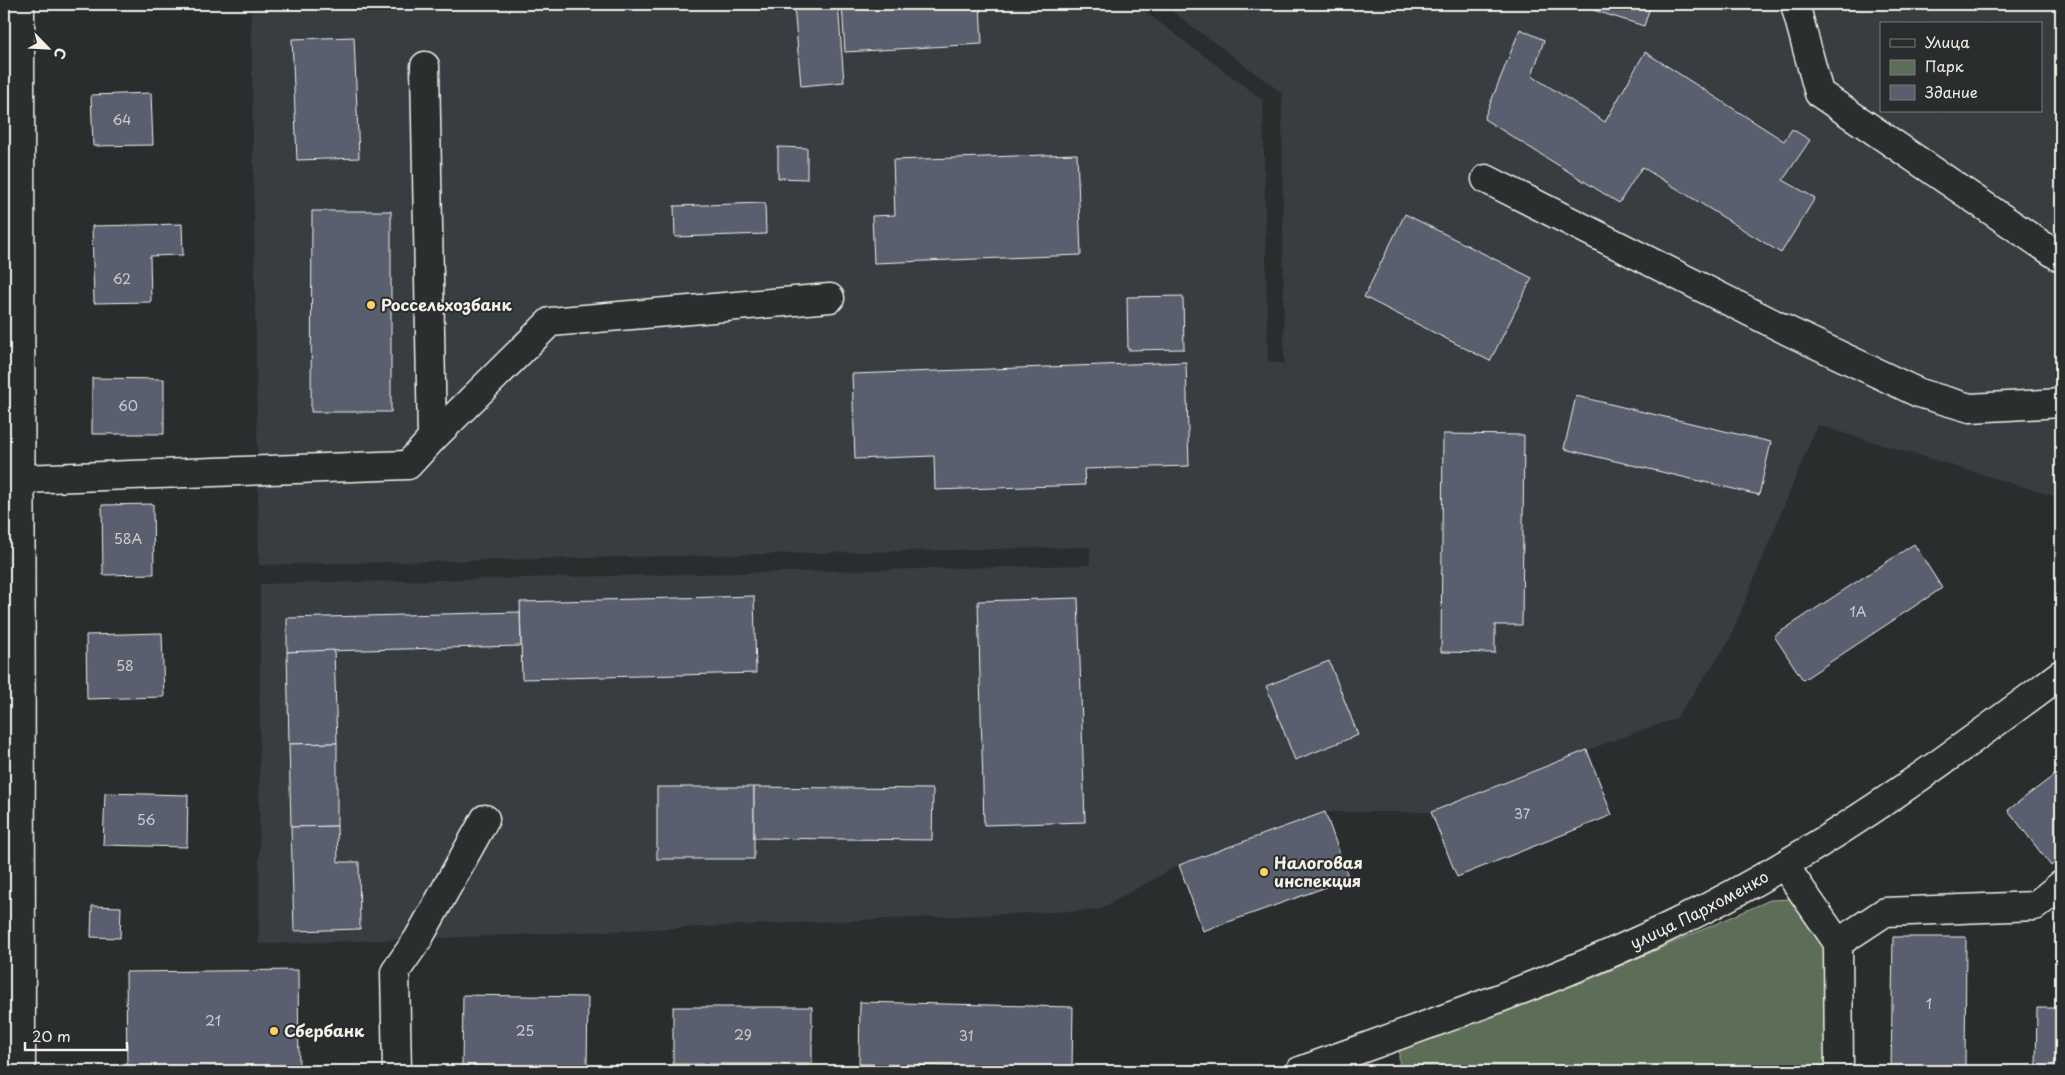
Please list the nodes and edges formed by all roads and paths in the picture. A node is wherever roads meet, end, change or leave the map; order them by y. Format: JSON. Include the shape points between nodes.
{"nodes":[{"id":1,"x":20,"y":4,"type":"edge"},
{"id":2,"x":1795,"y":4,"type":"edge"},
{"id":3,"x":425,"y":66,"type":"dead end"},
{"id":4,"x":1486,"y":179,"type":"dead end"},
{"id":5,"x":2061,"y":258,"type":"edge"},
{"id":6,"x":830,"y":298,"type":"dead end"},
{"id":7,"x":2061,"y":403,"type":"edge"},
{"id":8,"x":432,"y":439,"type":"junction"},
{"id":9,"x":21,"y":480,"type":"junction"},
{"id":10,"x":2061,"y":674,"type":"edge"},
{"id":11,"x":485,"y":819,"type":"dead end"},
{"id":12,"x":1784,"y":866,"type":"junction"},
{"id":13,"x":2061,"y":886,"type":"edge"},
{"id":14,"x":1838,"y":942,"type":"junction"},
{"id":15,"x":21,"y":1071,"type":"edge"},
{"id":16,"x":396,"y":1071,"type":"edge"},
{"id":17,"x":1300,"y":1071,"type":"edge"},
{"id":18,"x":1839,"y":1071,"type":"edge"}],
"edges":[{"from":1,"to":9,"type":"street"},
{"from":2,"to":5,"type":"street","via":[[1819,93]]},
{"from":3,"to":8,"type":"street"},
{"from":4,"to":7,"type":"street","via":[[1919,393],[1970,408]]},
{"from":6,"to":8,"type":"street","via":[[550,322]]},
{"from":8,"to":9,"type":"street","via":[[408,465]]},
{"from":9,"to":15,"type":"street"},
{"from":10,"to":12,"type":"street","name":"улица Пархоменко","via":[[1958,752]]},
{"from":11,"to":16,"type":"street","via":[[418,939],[395,972]]},
{"from":12,"to":14,"type":"street"},
{"from":12,"to":17,"type":"street","name":"улица Пархоменко","via":[[1672,925],[1534,985]]},
{"from":13,"to":14,"type":"street","via":[[2036,906],[1885,912]]},
{"from":14,"to":18,"type":"street"}]}
